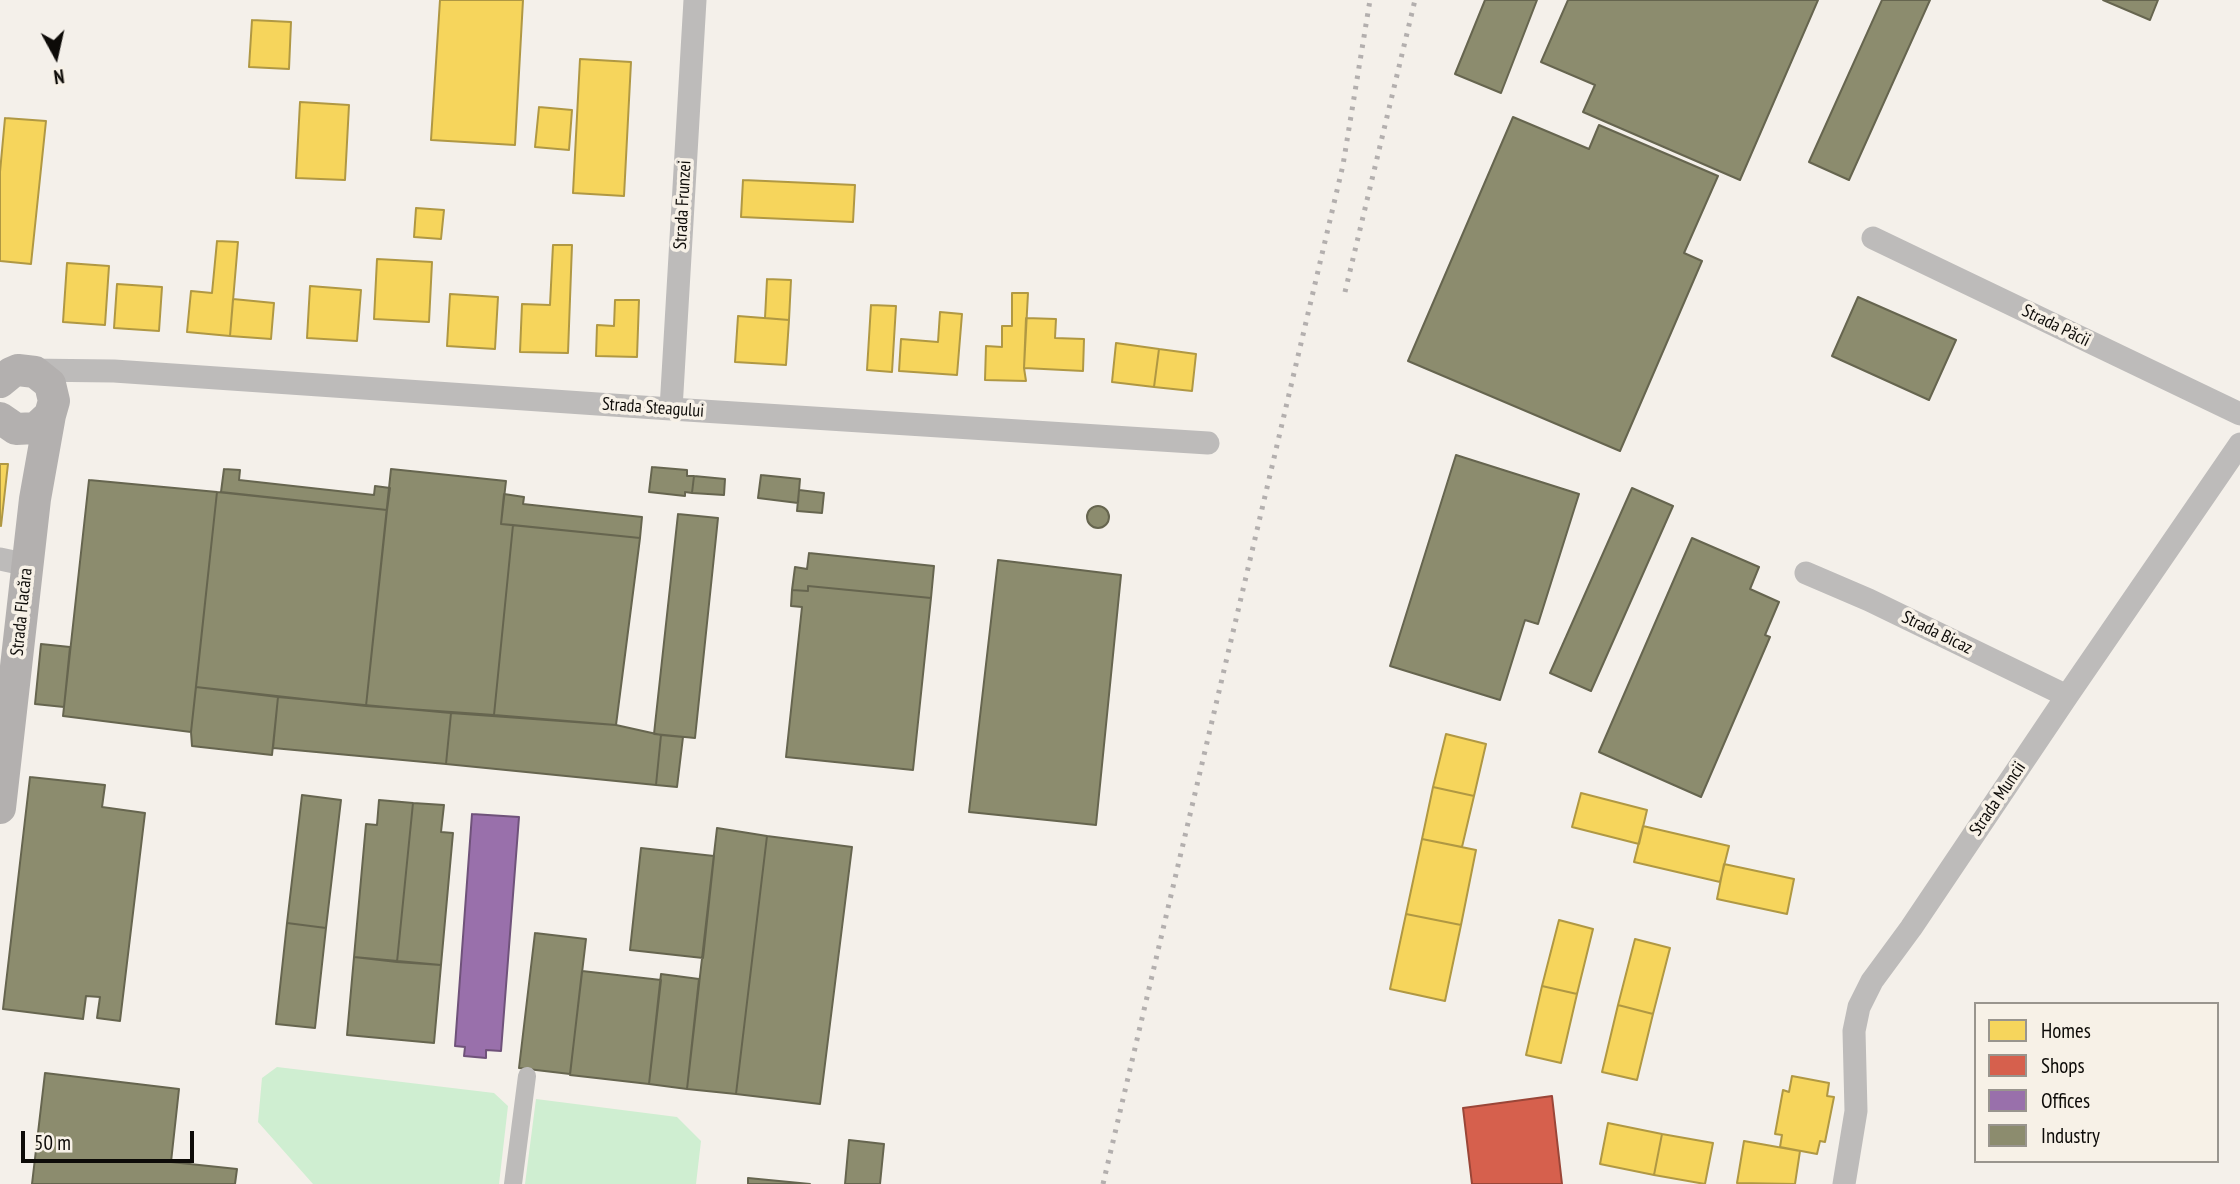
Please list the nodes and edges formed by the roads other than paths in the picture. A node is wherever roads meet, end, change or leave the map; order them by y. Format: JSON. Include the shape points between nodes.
{"nodes":[{"id":1,"x":695,"y":0,"type":"edge"},
{"id":2,"x":1873,"y":238,"type":"dead end"},
{"id":3,"x":99,"y":372,"type":"junction"},
{"id":4,"x":9,"y":375,"type":"edge"},
{"id":5,"x":52,"y":404,"type":"junction"},
{"id":6,"x":671,"y":410,"type":"junction"},
{"id":7,"x":2240,"y":414,"type":"edge"},
{"id":8,"x":4,"y":421,"type":"edge"},
{"id":9,"x":1208,"y":443,"type":"dead end"},
{"id":10,"x":2240,"y":444,"type":"edge"},
{"id":11,"x":35,"y":499,"type":"junction"},
{"id":12,"x":14,"y":562,"type":"edge"},
{"id":13,"x":1806,"y":573,"type":"dead end"},
{"id":14,"x":2067,"y":696,"type":"junction"},
{"id":15,"x":0,"y":808,"type":"edge"},
{"id":16,"x":527,"y":1076,"type":"dead end"},
{"id":17,"x":513,"y":1184,"type":"edge"},
{"id":18,"x":1844,"y":1184,"type":"edge"}],
"edges":[{"from":1,"to":6,"type":"street","name":"Strada Frunzei"},
{"from":2,"to":7,"type":"street","name":"Strada Păcii"},
{"from":3,"to":4,"type":"street","name":"Strada Steagului"},
{"from":3,"to":5,"type":"street","name":"Strada Steagului","via":[[78,379]]},
{"from":3,"to":6,"type":"street","name":"Strada Steagului"},
{"from":4,"to":5,"type":"main road","via":[[44,377],[50,384]]},
{"from":5,"to":8,"type":"main road","name":"Strada Flacăra","via":[[36,428],[16,429]]},
{"from":5,"to":11,"type":"main road","name":"Strada Flacăra"},
{"from":6,"to":9,"type":"street","name":"Strada Steagului"},
{"from":8,"to":11,"type":"main road","name":"Strada Flacăra","via":[[20,445]]},
{"from":10,"to":14,"type":"street","name":"Strada Muncii"},
{"from":11,"to":12,"type":"main road","name":"Strada Flacăra"},
{"from":12,"to":15,"type":"main road","name":"Strada Flacăra"},
{"from":13,"to":14,"type":"street","name":"Strada Bicaz"},
{"from":14,"to":18,"type":"street","name":"Strada Muncii","via":[[1872,981],[1859,1007],[1854,1031],[1856,1111]]},
{"from":16,"to":17,"type":"street"}]}
